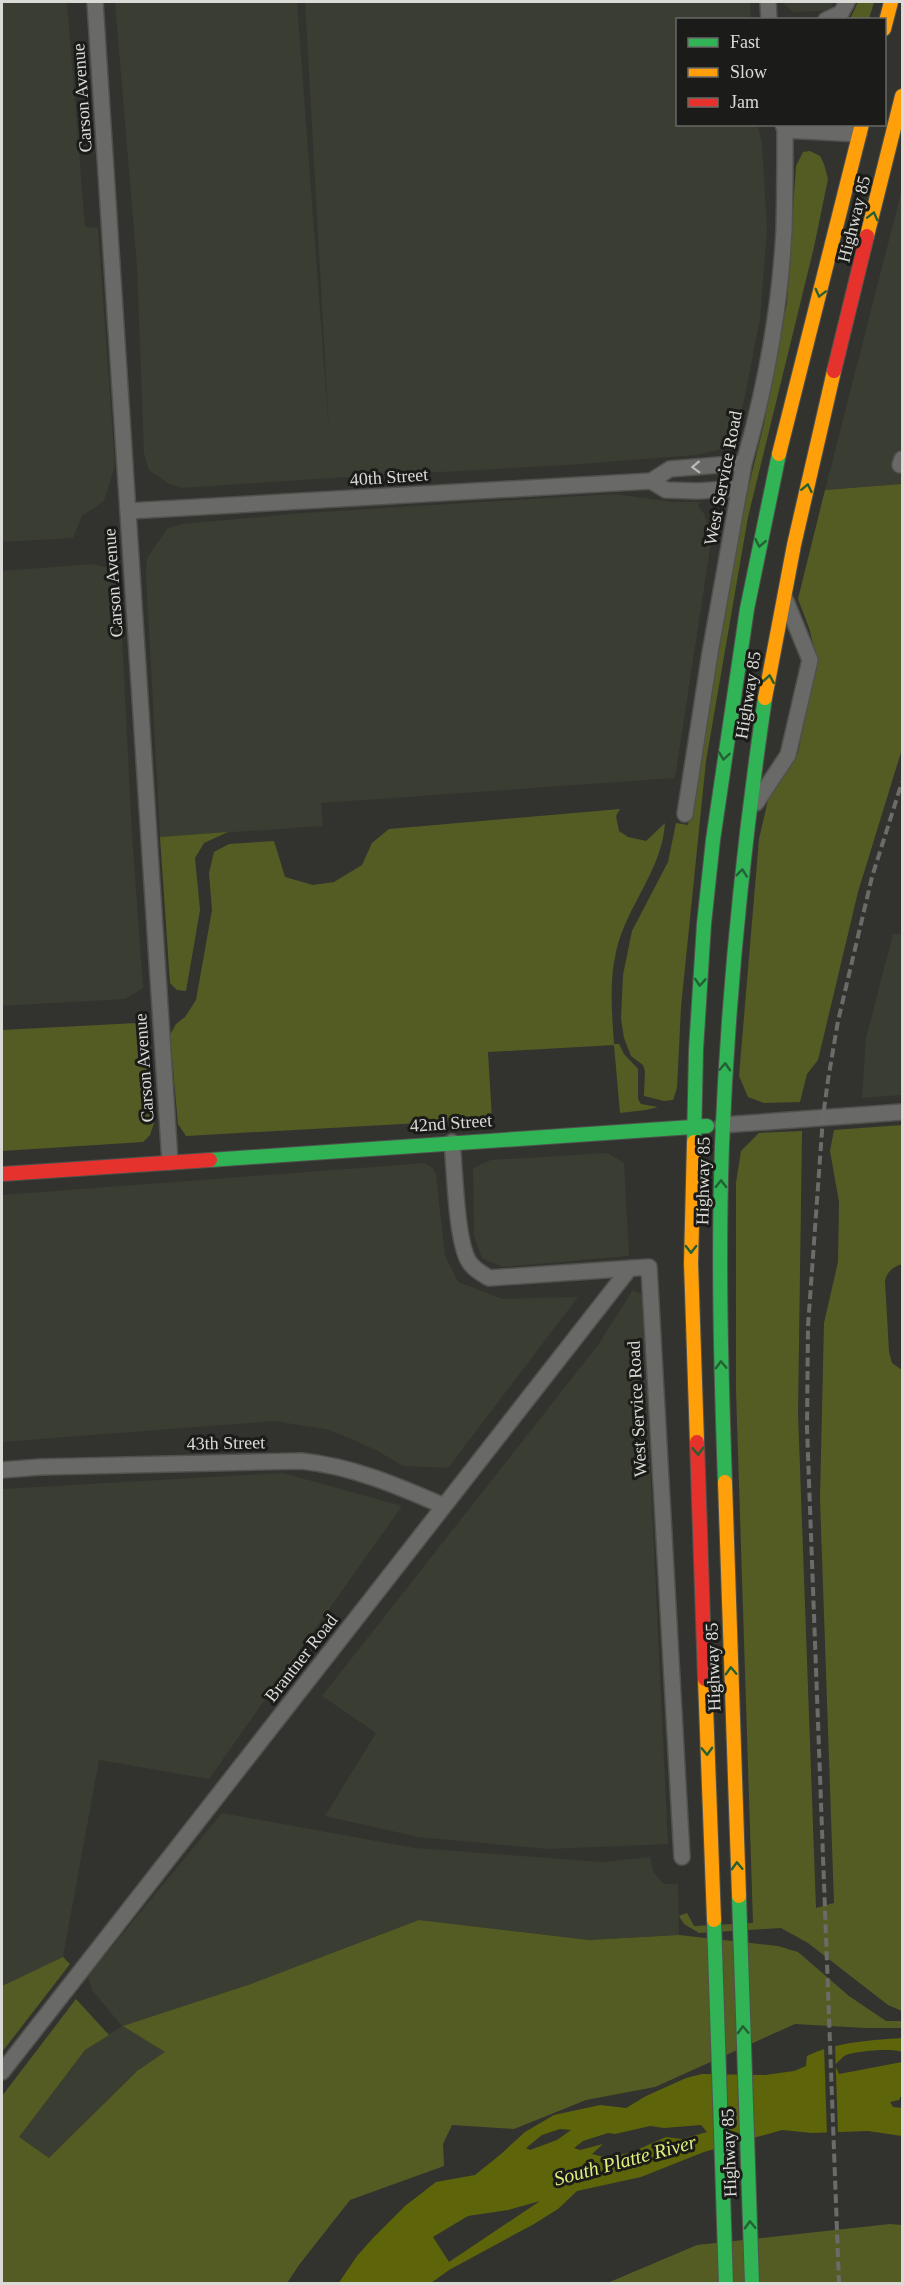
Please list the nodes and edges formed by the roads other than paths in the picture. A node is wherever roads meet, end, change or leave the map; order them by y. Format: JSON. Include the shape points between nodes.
{"nodes":[{"id":1,"x":95,"y":2,"type":"edge"},
{"id":2,"x":768,"y":2,"type":"edge"},
{"id":3,"x":848,"y":2,"type":"edge"},
{"id":4,"x":891,"y":2,"type":"edge"},
{"id":5,"x":769,"y":18,"type":"edge"},
{"id":6,"x":830,"y":18,"type":"edge"},
{"id":7,"x":886,"y":24,"type":"edge"},
{"id":8,"x":903,"y":96,"type":"edge"},
{"id":9,"x":784,"y":127,"type":"edge"},
{"id":10,"x":860,"y":129,"type":"edge"},
{"id":11,"x":898,"y":132,"type":"edge"},
{"id":12,"x":744,"y":464,"type":"junction"},
{"id":13,"x":651,"y":481,"type":"junction"},
{"id":14,"x":740,"y":488,"type":"junction"},
{"id":15,"x":128,"y":511,"type":"junction"},
{"id":16,"x":784,"y":597,"type":"junction"},
{"id":17,"x":686,"y":814,"type":"dead end"},
{"id":18,"x":749,"y":816,"type":"junction"},
{"id":19,"x":903,"y":1112,"type":"edge"},
{"id":20,"x":722,"y":1125,"type":"junction"},
{"id":21,"x":693,"y":1127,"type":"junction"},
{"id":22,"x":452,"y":1143,"type":"junction"},
{"id":23,"x":170,"y":1162,"type":"junction"},
{"id":24,"x":2,"y":1174,"type":"edge"},
{"id":25,"x":630,"y":1268,"type":"junction"},
{"id":26,"x":2,"y":1470,"type":"edge"},
{"id":27,"x":444,"y":1506,"type":"junction"},
{"id":28,"x":682,"y":1857,"type":"dead end"},
{"id":29,"x":2,"y":2072,"type":"edge"},
{"id":30,"x":726,"y":2283,"type":"edge"},
{"id":31,"x":752,"y":2283,"type":"edge"}],
"edges":[{"from":1,"to":15,"type":"street","name":"Carson Avenue"},
{"from":2,"to":5,"type":"street"},
{"from":3,"to":6,"type":"street","via":[[841,13]]},
{"from":4,"to":7,"type":"main road"},
{"from":8,"to":11,"type":"main road","name":"Highway 85"},
{"from":9,"to":10,"type":"street"},
{"from":9,"to":12,"type":"street","name":"West Service Road","via":[[783,233],[776,304]]},
{"from":10,"to":21,"type":"main road","name":"Highway 85","one_way":true,"via":[[775,471],[735,681],[704,924]]},
{"from":16,"to":11,"type":"main road","name":"Highway 85","one_way":true,"via":[[810,474]]},
{"from":12,"to":13,"type":"street","name":"40th Street","one_way":true,"via":[[678,468]]},
{"from":12,"to":14,"type":"street","name":"West Service Road"},
{"from":13,"to":14,"type":"street","name":"40th Street","via":[[666,490]]},
{"from":13,"to":15,"type":"street","name":"40th Street"},
{"from":14,"to":17,"type":"street","name":"West Service Road"},
{"from":15,"to":23,"type":"street","name":"Carson Avenue"},
{"from":18,"to":16,"type":"main road","name":"Highway 85","one_way":true},
{"from":16,"to":18,"type":"street","via":[[810,660],[788,754]]},
{"from":20,"to":18,"type":"main road","name":"Highway 85","one_way":true,"via":[[730,996]]},
{"from":19,"to":20,"type":"street","name":"42nd Street"},
{"from":20,"to":21,"type":"main road","name":"42nd Street"},
{"from":31,"to":20,"type":"main road","name":"Highway 85","one_way":true,"via":[[720,1327]]},
{"from":21,"to":22,"type":"main road","name":"42nd Street"},
{"from":21,"to":30,"type":"main road","name":"Highway 85","one_way":true,"via":[[691,1263]]},
{"from":22,"to":23,"type":"main road","name":"42nd Street"},
{"from":22,"to":25,"type":"street","via":[[462,1246],[479,1272],[489,1278]]},
{"from":23,"to":24,"type":"main road","name":"42nd Street"},
{"from":25,"to":27,"type":"street","name":"Brantner Road"},
{"from":25,"to":28,"type":"street","name":"West Service Road","via":[[649,1267]]},
{"from":26,"to":27,"type":"street","name":"43th Street","via":[[301,1461],[366,1474]]},
{"from":27,"to":29,"type":"street","name":"Brantner Road"}]}
